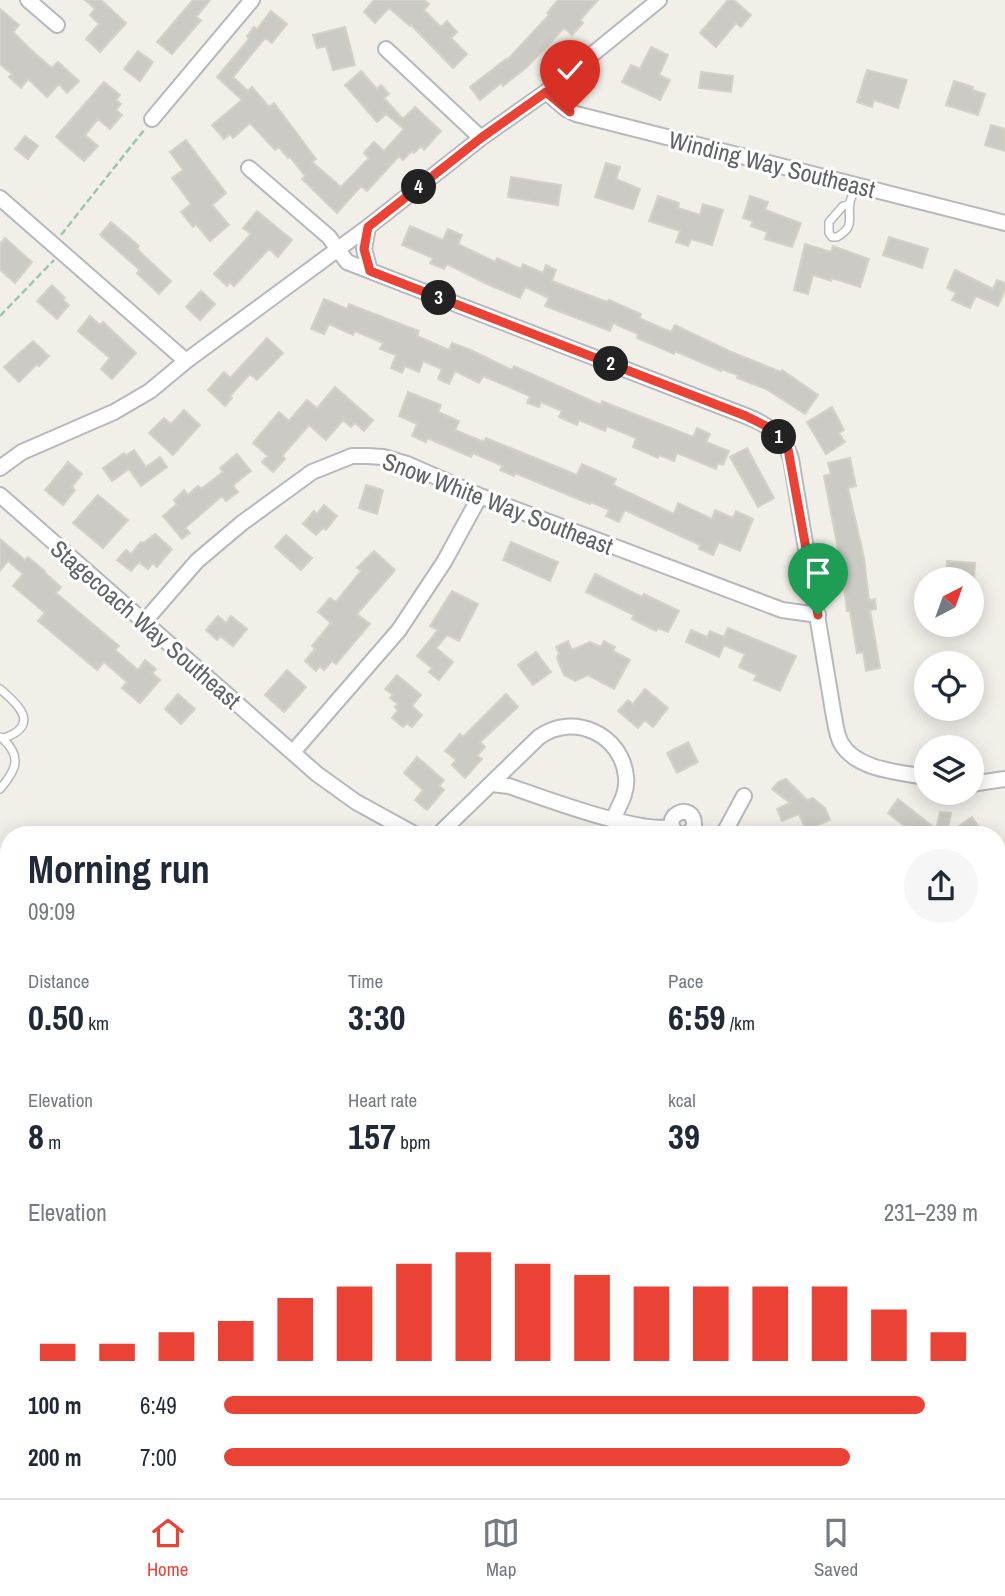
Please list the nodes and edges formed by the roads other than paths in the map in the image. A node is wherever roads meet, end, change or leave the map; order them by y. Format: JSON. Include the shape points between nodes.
{"nodes":[{"id":1,"x":28,"y":0,"type":"edge"},
{"id":2,"x":252,"y":0,"type":"edge"},
{"id":3,"x":659,"y":0,"type":"edge"},
{"id":4,"x":57,"y":25,"type":"dead end"},
{"id":5,"x":386,"y":49,"type":"dead end"},
{"id":6,"x":546,"y":92,"type":"junction"},
{"id":7,"x":152,"y":119,"type":"road end"},
{"id":8,"x":481,"y":138,"type":"junction"},
{"id":9,"x":249,"y":168,"type":"dead end"},
{"id":10,"x":857,"y":186,"type":"junction"},
{"id":11,"x":0,"y":198,"type":"edge"},
{"id":12,"x":849,"y":204,"type":"junction"},
{"id":13,"x":1005,"y":223,"type":"edge"},
{"id":14,"x":368,"y":227,"type":"junction"},
{"id":15,"x":338,"y":249,"type":"junction"},
{"id":16,"x":370,"y":271,"type":"junction"},
{"id":17,"x":186,"y":361,"type":"junction"},
{"id":18,"x":0,"y":468,"type":"edge"},
{"id":19,"x":0,"y":495,"type":"edge"},
{"id":20,"x":480,"y":496,"type":"junction"},
{"id":21,"x":818,"y":615,"type":"junction"},
{"id":22,"x":144,"y":622,"type":"junction"},
{"id":23,"x":0,"y":689,"type":"edge"},
{"id":24,"x":1,"y":737,"type":"edge"},
{"id":25,"x":293,"y":752,"type":"junction"},
{"id":26,"x":914,"y":774,"type":"edge"},
{"id":27,"x":1005,"y":779,"type":"edge"},
{"id":28,"x":984,"y":782,"type":"edge"},
{"id":29,"x":492,"y":784,"type":"junction"},
{"id":30,"x":0,"y":789,"type":"edge"},
{"id":31,"x":744,"y":796,"type":"dead end"},
{"id":32,"x":612,"y":819,"type":"junction"},
{"id":33,"x":400,"y":826,"type":"edge"},
{"id":34,"x":448,"y":826,"type":"edge"},
{"id":35,"x":644,"y":826,"type":"edge"},
{"id":36,"x":728,"y":826,"type":"edge"}],
"edges":[{"from":1,"to":4,"type":"street"},
{"from":2,"to":7,"type":"street"},
{"from":3,"to":6,"type":"street"},
{"from":5,"to":8,"type":"street"},
{"from":6,"to":8,"type":"street"},
{"from":6,"to":10,"type":"street","name":"Winding Way Southeast","via":[[576,114]]},
{"from":8,"to":14,"type":"street"},
{"from":9,"to":15,"type":"street"},
{"from":10,"to":12,"type":"lane"},
{"from":10,"to":13,"type":"street","name":"Winding Way Southeast"},
{"from":11,"to":17,"type":"street"},
{"from":12,"to":12,"type":"lane","via":[[848,229],[832,237],[829,222]]},
{"from":14,"to":15,"type":"street"},
{"from":14,"to":16,"type":"street","via":[[364,249]]},
{"from":15,"to":16,"type":"street","via":[[346,262]]},
{"from":15,"to":17,"type":"street"},
{"from":16,"to":21,"type":"street","via":[[772,429],[788,449]]},
{"from":17,"to":18,"type":"street","via":[[132,402],[40,442]]},
{"from":19,"to":22,"type":"street","name":"Stagecoach Way Southeast"},
{"from":20,"to":21,"type":"street","name":"Snow White Way Southeast","via":[[782,610]]},
{"from":20,"to":22,"type":"street","name":"Snow White Way Southeast","via":[[383,457],[352,456],[337,461],[313,472],[214,546]]},
{"from":20,"to":25,"type":"street","via":[[399,630]]},
{"from":21,"to":26,"type":"street","via":[[843,745],[880,768]]},
{"from":22,"to":25,"type":"street","name":"Stagecoach Way Southeast"},
{"from":23,"to":24,"type":"lane","via":[[23,711],[22,725]]},
{"from":24,"to":30,"type":"lane","via":[[12,749],[15,765]]},
{"from":25,"to":33,"type":"street","name":"Stagecoach Way Southeast","via":[[342,793]]},
{"from":27,"to":28,"type":"street"},
{"from":29,"to":32,"type":"street"},
{"from":29,"to":32,"type":"street","via":[[549,730],[584,726],[610,744],[624,765],[626,787]]},
{"from":29,"to":34,"type":"street"},
{"from":31,"to":36,"type":"street"},
{"from":32,"to":35,"type":"street"}]}
